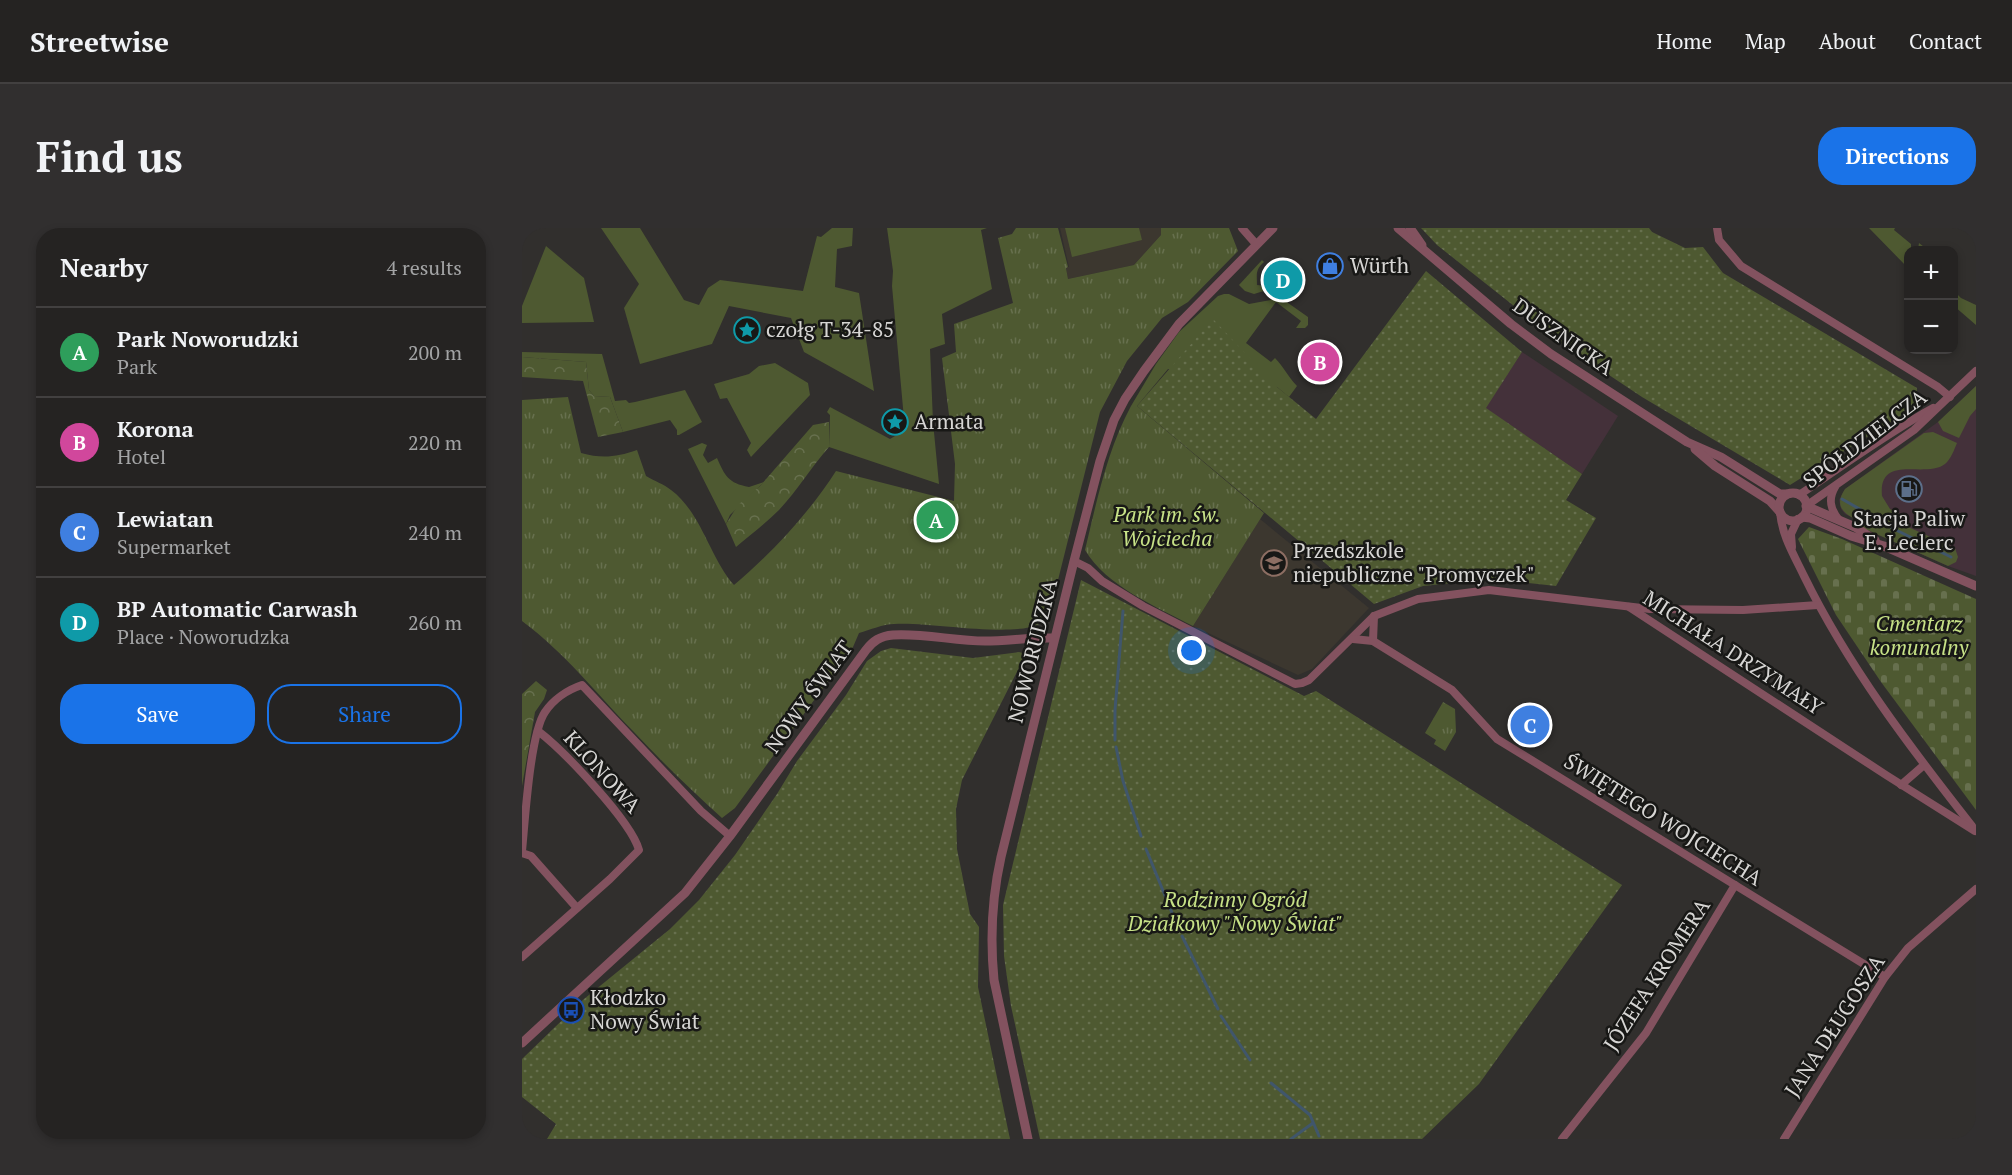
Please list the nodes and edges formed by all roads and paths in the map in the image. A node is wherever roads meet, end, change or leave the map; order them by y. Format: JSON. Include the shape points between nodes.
{"nodes":[{"id":1,"x":1242,"y":228,"type":"edge"},
{"id":2,"x":1273,"y":228,"type":"edge"},
{"id":3,"x":1398,"y":228,"type":"edge"},
{"id":4,"x":1410,"y":228,"type":"edge"},
{"id":5,"x":1717,"y":228,"type":"edge"},
{"id":6,"x":1256,"y":244,"type":"junction"},
{"id":7,"x":1427,"y":252,"type":"junction"},
{"id":8,"x":1976,"y":371,"type":"edge"},
{"id":9,"x":1947,"y":399,"type":"junction"},
{"id":10,"x":1687,"y":442,"type":"junction"},
{"id":11,"x":1835,"y":486,"type":"junction"},
{"id":12,"x":1787,"y":494,"type":"junction"},
{"id":13,"x":1799,"y":495,"type":"junction"},
{"id":14,"x":1806,"y":506,"type":"junction"},
{"id":15,"x":1780,"y":512,"type":"junction"},
{"id":16,"x":1800,"y":518,"type":"junction"},
{"id":17,"x":1840,"y":520,"type":"junction"},
{"id":18,"x":1884,"y":546,"type":"junction"},
{"id":19,"x":1793,"y":554,"type":"junction"},
{"id":20,"x":1074,"y":561,"type":"junction"},
{"id":21,"x":1976,"y":586,"type":"edge"},
{"id":22,"x":1818,"y":605,"type":"junction"},
{"id":23,"x":1628,"y":606,"type":"junction"},
{"id":24,"x":1374,"y":616,"type":"junction"},
{"id":25,"x":1054,"y":638,"type":"junction"},
{"id":26,"x":1353,"y":639,"type":"junction"},
{"id":27,"x":1373,"y":641,"type":"junction"},
{"id":28,"x":538,"y":731,"type":"junction"},
{"id":29,"x":1924,"y":765,"type":"junction"},
{"id":30,"x":1901,"y":785,"type":"junction"},
{"id":31,"x":1976,"y":831,"type":"edge"},
{"id":32,"x":730,"y":836,"type":"junction"},
{"id":33,"x":522,"y":852,"type":"edge"},
{"id":34,"x":1735,"y":885,"type":"junction"},
{"id":35,"x":1976,"y":888,"type":"edge"},
{"id":36,"x":577,"y":908,"type":"junction"},
{"id":37,"x":522,"y":957,"type":"edge"},
{"id":38,"x":1885,"y":977,"type":"junction"},
{"id":39,"x":522,"y":1043,"type":"edge"},
{"id":40,"x":1028,"y":1139,"type":"edge"},
{"id":41,"x":1562,"y":1139,"type":"edge"},
{"id":42,"x":1784,"y":1139,"type":"edge"}],
"edges":[{"from":1,"to":6,"type":"street"},
{"from":2,"to":6,"type":"street","name":"NOWORUDZKA"},
{"from":3,"to":7,"type":"street","name":"DUSZNICKA"},
{"from":4,"to":7,"type":"street","name":"DUSZNICKA"},
{"from":5,"to":9,"type":"street","via":[[1719,240],[1741,266],[1938,387]]},
{"from":6,"to":20,"type":"street","name":"NOWORUDZKA","via":[[1179,324],[1125,399],[1100,461]]},
{"from":7,"to":10,"type":"street","name":"DUSZNICKA","via":[[1551,354]]},
{"from":8,"to":9,"type":"street","name":"SPÓŁDZIELCZA"},
{"from":9,"to":11,"type":"street","name":"SPÓŁDZIELCZA","via":[[1914,430]]},
{"from":9,"to":13,"type":"street","name":"SPÓŁDZIELCZA","via":[[1869,445]]},
{"from":10,"to":12,"type":"street","name":"DUSZNICKA","via":[[1721,457],[1780,494]]},
{"from":10,"to":15,"type":"street","name":"DUSZNICKA"},
{"from":11,"to":14,"type":"street","name":"SPÓŁDZIELCZA"},
{"from":11,"to":17,"type":"street","via":[[1831,504]]},
{"from":12,"to":13,"type":"street"},
{"from":12,"to":15,"type":"street","via":[[1779,504]]},
{"from":13,"to":14,"type":"street"},
{"from":14,"to":16,"type":"street"},
{"from":14,"to":17,"type":"street"},
{"from":15,"to":16,"type":"street","via":[[1786,519]]},
{"from":15,"to":19,"type":"street","via":[[1783,533]]},
{"from":16,"to":18,"type":"street","via":[[1810,518]]},
{"from":16,"to":19,"type":"street","via":[[1791,534]]},
{"from":17,"to":18,"type":"street"},
{"from":18,"to":21,"type":"street"},
{"from":19,"to":22,"type":"street"},
{"from":20,"to":25,"type":"street","name":"NOWORUDZKA"},
{"from":20,"to":26,"type":"street","name":"MICHAŁA DRZYMAŁY","via":[[1143,606],[1295,684],[1310,680]]},
{"from":22,"to":23,"type":"street","via":[[1743,610]]},
{"from":22,"to":29,"type":"street"},
{"from":23,"to":24,"type":"street","name":"MICHAŁA DRZYMAŁY","via":[[1490,590],[1418,599]]},
{"from":23,"to":30,"type":"street","name":"MICHAŁA DRZYMAŁY"},
{"from":24,"to":26,"type":"street","name":"MICHAŁA DRZYMAŁY"},
{"from":24,"to":27,"type":"street"},
{"from":25,"to":32,"type":"street","name":"NOWY ŚWIAT","via":[[987,642],[906,635],[878,638]]},
{"from":25,"to":40,"type":"street","name":"NOWORUDZKA","via":[[997,872],[993,903],[994,980]]},
{"from":26,"to":27,"type":"street","name":"ŚWIĘTEGO WOJCIECHA"},
{"from":27,"to":34,"type":"street","name":"ŚWIĘTEGO WOJCIECHA","via":[[1452,690],[1497,739]]},
{"from":28,"to":32,"type":"street","via":[[544,713],[565,693],[582,685],[701,811]]},
{"from":28,"to":33,"type":"street"},
{"from":28,"to":36,"type":"street","name":"KLONOWA","via":[[554,743],[619,815],[636,838],[639,850]]},
{"from":29,"to":30,"type":"street"},
{"from":29,"to":31,"type":"street"},
{"from":30,"to":31,"type":"street","name":"MICHAŁA DRZYMAŁY"},
{"from":32,"to":39,"type":"street","name":"NOWY ŚWIAT","via":[[685,893]]},
{"from":33,"to":36,"type":"street","via":[[531,856]]},
{"from":34,"to":38,"type":"street","name":"ŚWIĘTEGO WOJCIECHA"},
{"from":34,"to":41,"type":"street","name":"JÓZEFA KROMERA","via":[[1646,1033]]},
{"from":35,"to":38,"type":"street","name":"JANA DŁUGOSZA","via":[[1908,948]]},
{"from":36,"to":37,"type":"street"},
{"from":38,"to":42,"type":"street","name":"JANA DŁUGOSZA"}]}
